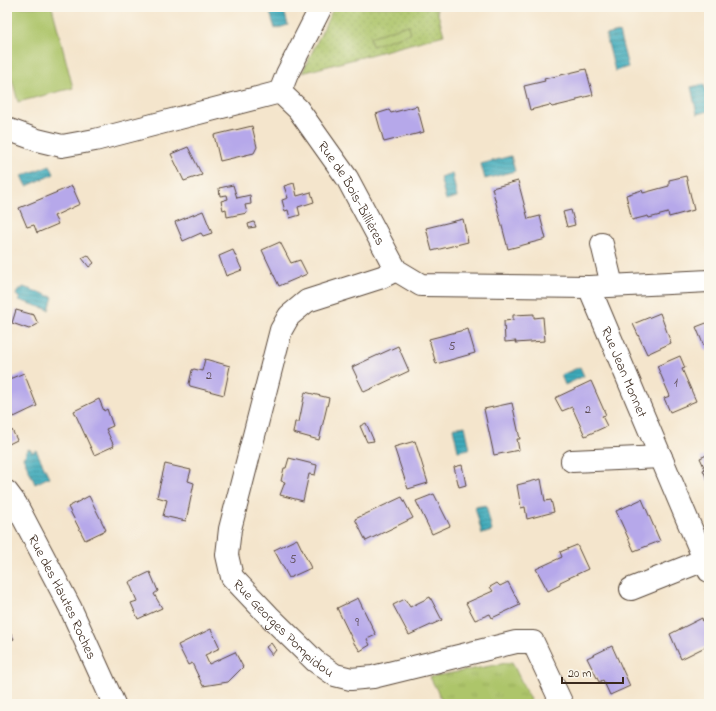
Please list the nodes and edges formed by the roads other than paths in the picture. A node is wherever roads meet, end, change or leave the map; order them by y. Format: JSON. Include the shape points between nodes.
{"nodes":[{"id":1,"x":321,"y":7,"type":"edge"},
{"id":2,"x":280,"y":92,"type":"junction"},
{"id":3,"x":7,"y":129,"type":"edge"},
{"id":4,"x":602,"y":244,"type":"dead end"},
{"id":5,"x":396,"y":270,"type":"junction"},
{"id":6,"x":709,"y":281,"type":"edge"},
{"id":7,"x":612,"y":286,"type":"junction"},
{"id":8,"x":589,"y":287,"type":"junction"},
{"id":9,"x":661,"y":457,"type":"junction"},
{"id":10,"x":572,"y":461,"type":"dead end"},
{"id":11,"x":10,"y":502,"type":"edge"},
{"id":12,"x":707,"y":566,"type":"edge"},
{"id":13,"x":631,"y":589,"type":"dead end"},
{"id":14,"x":114,"y":704,"type":"edge"},
{"id":15,"x":562,"y":704,"type":"edge"}],
"edges":[{"from":1,"to":2,"type":"street"},
{"from":2,"to":3,"type":"street","via":[[95,140],[62,146]]},
{"from":2,"to":5,"type":"street","name":"Rue de Bois-Billières","via":[[298,109],[347,178]]},
{"from":4,"to":7,"type":"street"},
{"from":5,"to":8,"type":"street","via":[[421,285]]},
{"from":5,"to":15,"type":"street","name":"Rue Georges Pompidou","via":[[382,277],[307,301],[289,316],[281,330],[230,529],[227,555],[232,577],[315,661],[335,675],[351,679],[372,676],[516,642],[532,642]]},
{"from":6,"to":7,"type":"street"},
{"from":7,"to":8,"type":"street"},
{"from":8,"to":9,"type":"street","name":"Rue Jean Monnet"},
{"from":9,"to":10,"type":"street"},
{"from":9,"to":12,"type":"street","name":"Rue Jean Monnet"},
{"from":11,"to":14,"type":"street","name":"Rue des Hautes Roches","via":[[70,607]]},
{"from":12,"to":13,"type":"street"}]}
